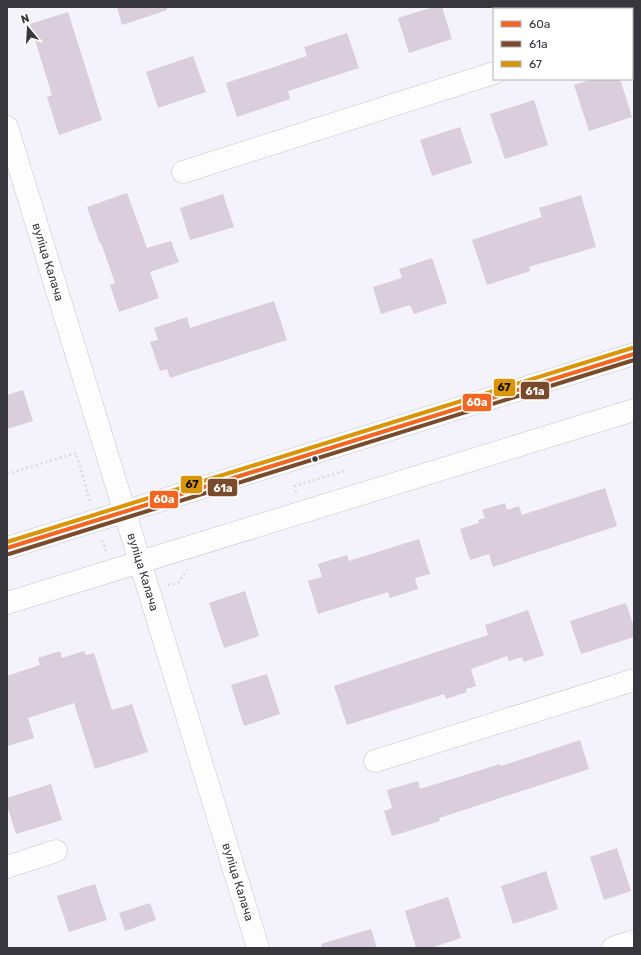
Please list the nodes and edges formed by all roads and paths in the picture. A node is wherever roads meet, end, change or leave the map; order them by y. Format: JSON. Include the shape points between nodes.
{"nodes":[{"id":1,"x":493,"y":73,"type":"edge"},
{"id":2,"x":7,"y":127,"type":"edge"},
{"id":3,"x":183,"y":172,"type":"dead end"},
{"id":4,"x":634,"y":354,"type":"edge"},
{"id":5,"x":634,"y":410,"type":"edge"},
{"id":6,"x":347,"y":470,"type":"dead end"},
{"id":7,"x":7,"y":474,"type":"edge"},
{"id":8,"x":294,"y":486,"type":"dead end"},
{"id":9,"x":91,"y":502,"type":"dead end"},
{"id":10,"x":125,"y":511,"type":"junction"},
{"id":11,"x":7,"y":548,"type":"edge"},
{"id":12,"x":139,"y":562,"type":"junction"},
{"id":13,"x":7,"y":603,"type":"edge"},
{"id":14,"x":634,"y":680,"type":"edge"},
{"id":15,"x":375,"y":761,"type":"dead end"},
{"id":16,"x":56,"y":851,"type":"dead end"},
{"id":17,"x":7,"y":867,"type":"edge"},
{"id":18,"x":634,"y":941,"type":"edge"},
{"id":19,"x":258,"y":948,"type":"edge"},
{"id":20,"x":613,"y":948,"type":"edge"}],
"edges":[{"from":1,"to":3,"type":"street"},
{"from":2,"to":10,"type":"street","name":"вуліца Калача"},
{"from":4,"to":10,"type":"street"},
{"from":5,"to":12,"type":"street"},
{"from":6,"to":8,"type":"path"},
{"from":7,"to":9,"type":"path","via":[[76,453]]},
{"from":10,"to":11,"type":"street"},
{"from":10,"to":12,"type":"street","name":"вуліца Калача"},
{"from":12,"to":13,"type":"street"},
{"from":12,"to":19,"type":"street","name":"вуліца Калача"},
{"from":14,"to":15,"type":"street"},
{"from":16,"to":17,"type":"street"},
{"from":18,"to":20,"type":"street"}]}
